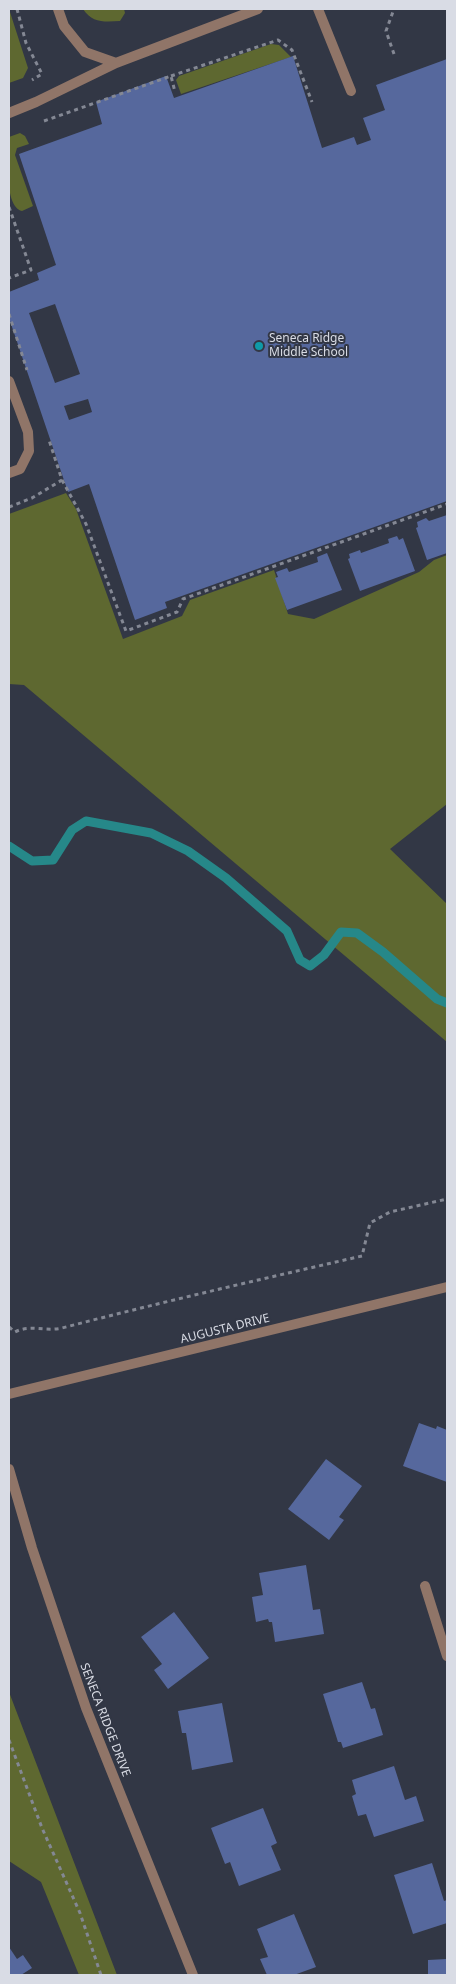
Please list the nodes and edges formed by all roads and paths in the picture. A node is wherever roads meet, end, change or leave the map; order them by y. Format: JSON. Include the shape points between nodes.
{"nodes":[{"id":1,"x":17,"y":9,"type":"edge"},
{"id":2,"x":58,"y":9,"type":"edge"},
{"id":3,"x":258,"y":9,"type":"edge"},
{"id":4,"x":318,"y":9,"type":"edge"},
{"id":5,"x":394,"y":9,"type":"edge"},
{"id":6,"x":394,"y":54,"type":"dead end"},
{"id":7,"x":116,"y":63,"type":"junction"},
{"id":8,"x":171,"y":76,"type":"junction"},
{"id":9,"x":27,"y":84,"type":"dead end"},
{"id":10,"x":351,"y":91,"type":"dead end"},
{"id":11,"x":175,"y":92,"type":"dead end"},
{"id":12,"x":312,"y":102,"type":"dead end"},
{"id":13,"x":9,"y":112,"type":"edge"},
{"id":14,"x":38,"y":124,"type":"dead end"},
{"id":15,"x":9,"y":207,"type":"edge"},
{"id":16,"x":9,"y":278,"type":"edge"},
{"id":17,"x":9,"y":381,"type":"edge"},
{"id":18,"x":9,"y":473,"type":"edge"},
{"id":19,"x":62,"y":480,"type":"dead end"},
{"id":20,"x":447,"y":504,"type":"edge"},
{"id":21,"x":447,"y":1199,"type":"edge"},
{"id":22,"x":447,"y":1287,"type":"edge"},
{"id":23,"x":9,"y":1327,"type":"edge"},
{"id":24,"x":9,"y":1394,"type":"edge"},
{"id":25,"x":9,"y":1469,"type":"edge"},
{"id":26,"x":425,"y":1586,"type":"dead end"},
{"id":27,"x":447,"y":1656,"type":"edge"},
{"id":28,"x":9,"y":1740,"type":"edge"},
{"id":29,"x":101,"y":1975,"type":"edge"},
{"id":30,"x":193,"y":1975,"type":"edge"}],
"edges":[{"from":1,"to":9,"type":"path","via":[[26,43],[42,74]]},
{"from":2,"to":7,"type":"street","via":[[64,26],[85,52]]},
{"from":3,"to":7,"type":"street"},
{"from":4,"to":10,"type":"street"},
{"from":5,"to":6,"type":"path","via":[[386,31]]},
{"from":7,"to":13,"type":"street"},
{"from":8,"to":11,"type":"path"},
{"from":8,"to":12,"type":"path","via":[[278,40],[292,50]]},
{"from":8,"to":14,"type":"path"},
{"from":15,"to":16,"type":"path","via":[[31,270]]},
{"from":17,"to":18,"type":"street","via":[[28,432],[29,451],[20,469]]},
{"from":19,"to":20,"type":"path","via":[[86,524],[126,631],[176,612],[183,599]]},
{"from":21,"to":23,"type":"path","via":[[390,1212],[370,1223],[362,1256],[55,1330],[24,1327],[14,1332]]},
{"from":22,"to":24,"type":"street","name":"AUGUSTA DRIVE"},
{"from":25,"to":30,"type":"street","name":"SENECA RIDGE DRIVE","via":[[86,1708]]},
{"from":26,"to":27,"type":"street"},
{"from":28,"to":29,"type":"path","via":[[42,1828],[80,1913]]}]}
